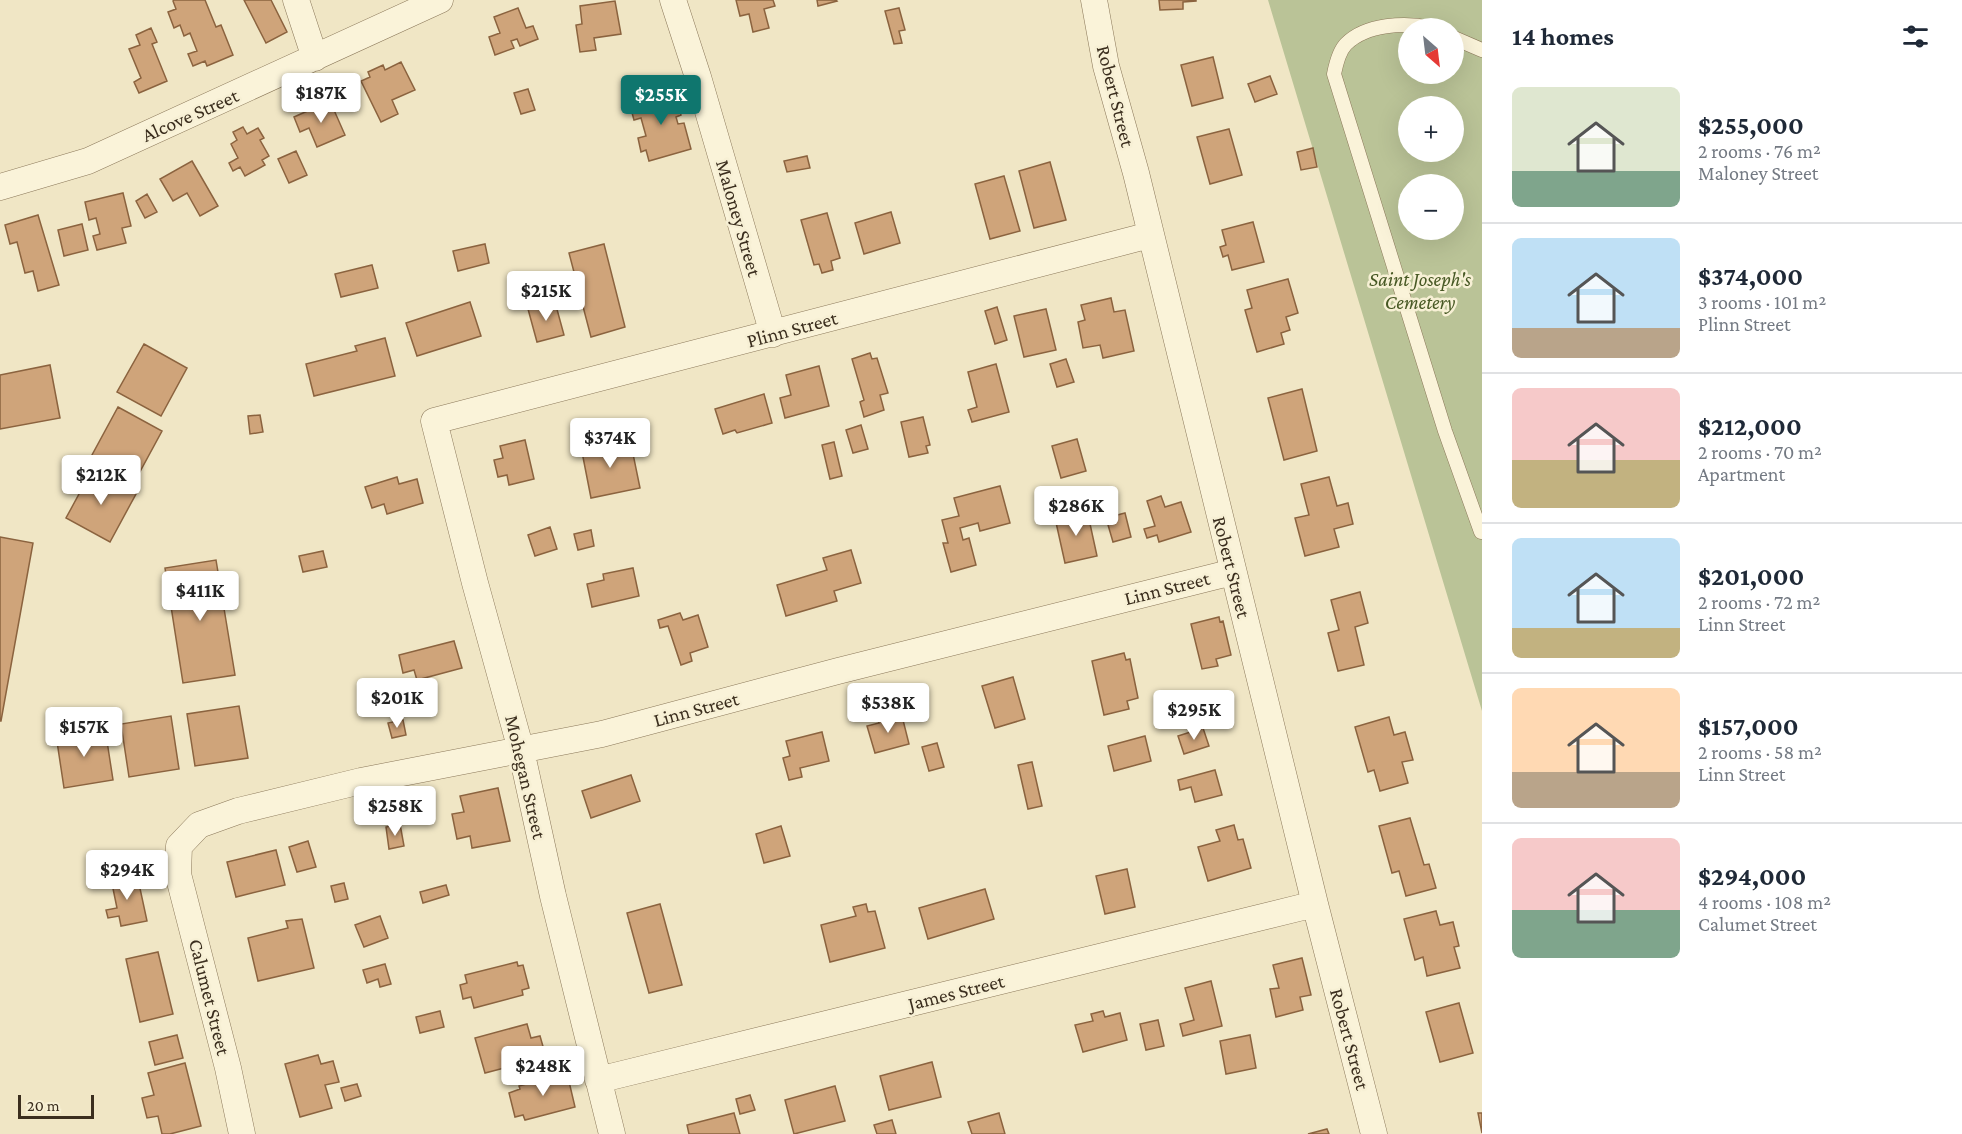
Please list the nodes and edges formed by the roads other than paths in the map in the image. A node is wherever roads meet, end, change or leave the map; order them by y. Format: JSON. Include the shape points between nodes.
{"nodes":[{"id":1,"x":296,"y":0,"type":"edge"},
{"id":2,"x":440,"y":0,"type":"edge"},
{"id":3,"x":674,"y":0,"type":"edge"},
{"id":4,"x":1094,"y":0,"type":"edge"},
{"id":5,"x":1398,"y":27,"type":"edge"},
{"id":6,"x":1464,"y":42,"type":"edge"},
{"id":7,"x":1482,"y":50,"type":"edge"},
{"id":8,"x":315,"y":58,"type":"junction"},
{"id":9,"x":0,"y":187,"type":"edge"},
{"id":10,"x":1150,"y":235,"type":"junction"},
{"id":11,"x":773,"y":334,"type":"junction"},
{"id":12,"x":434,"y":421,"type":"joint"},
{"id":13,"x":1482,"y":533,"type":"edge"},
{"id":14,"x":1233,"y":572,"type":"junction"},
{"id":15,"x":521,"y":750,"type":"junction"},
{"id":16,"x":178,"y":861,"type":"joint"},
{"id":17,"x":1315,"y":904,"type":"junction"},
{"id":18,"x":598,"y":1080,"type":"junction"},
{"id":19,"x":242,"y":1134,"type":"edge"},
{"id":20,"x":612,"y":1134,"type":"edge"},
{"id":21,"x":1374,"y":1134,"type":"edge"}],
"edges":[{"from":1,"to":8,"type":"street"},
{"from":2,"to":8,"type":"street","name":"Alcove Street"},
{"from":3,"to":11,"type":"street","name":"Maloney Street"},
{"from":4,"to":10,"type":"street","name":"Robert Street","via":[[1106,66]]},
{"from":5,"to":13,"type":"lane","via":[[1383,26],[1360,33],[1345,45],[1334,74],[1445,431]]},
{"from":6,"to":7,"type":"lane"},
{"from":8,"to":9,"type":"street","name":"Alcove Street","via":[[88,161]]},
{"from":10,"to":11,"type":"street","name":"Plinn Street"},
{"from":10,"to":14,"type":"street","name":"Robert Street"},
{"from":11,"to":12,"type":"street","name":"Plinn Street"},
{"from":12,"to":15,"type":"street","name":"Mohegan Street"},
{"from":14,"to":15,"type":"street","name":"Linn Street","via":[[602,734]]},
{"from":14,"to":17,"type":"street","name":"Robert Street"},
{"from":15,"to":16,"type":"street","name":"Linn Street","via":[[361,781],[238,811],[199,825],[179,846]]},
{"from":15,"to":18,"type":"street","name":"Mohegan Street"},
{"from":16,"to":19,"type":"street","name":"Calumet Street"},
{"from":17,"to":18,"type":"street","name":"James Street"},
{"from":17,"to":21,"type":"street","name":"Robert Street"},
{"from":18,"to":20,"type":"street","name":"Mohegan Street"}]}
